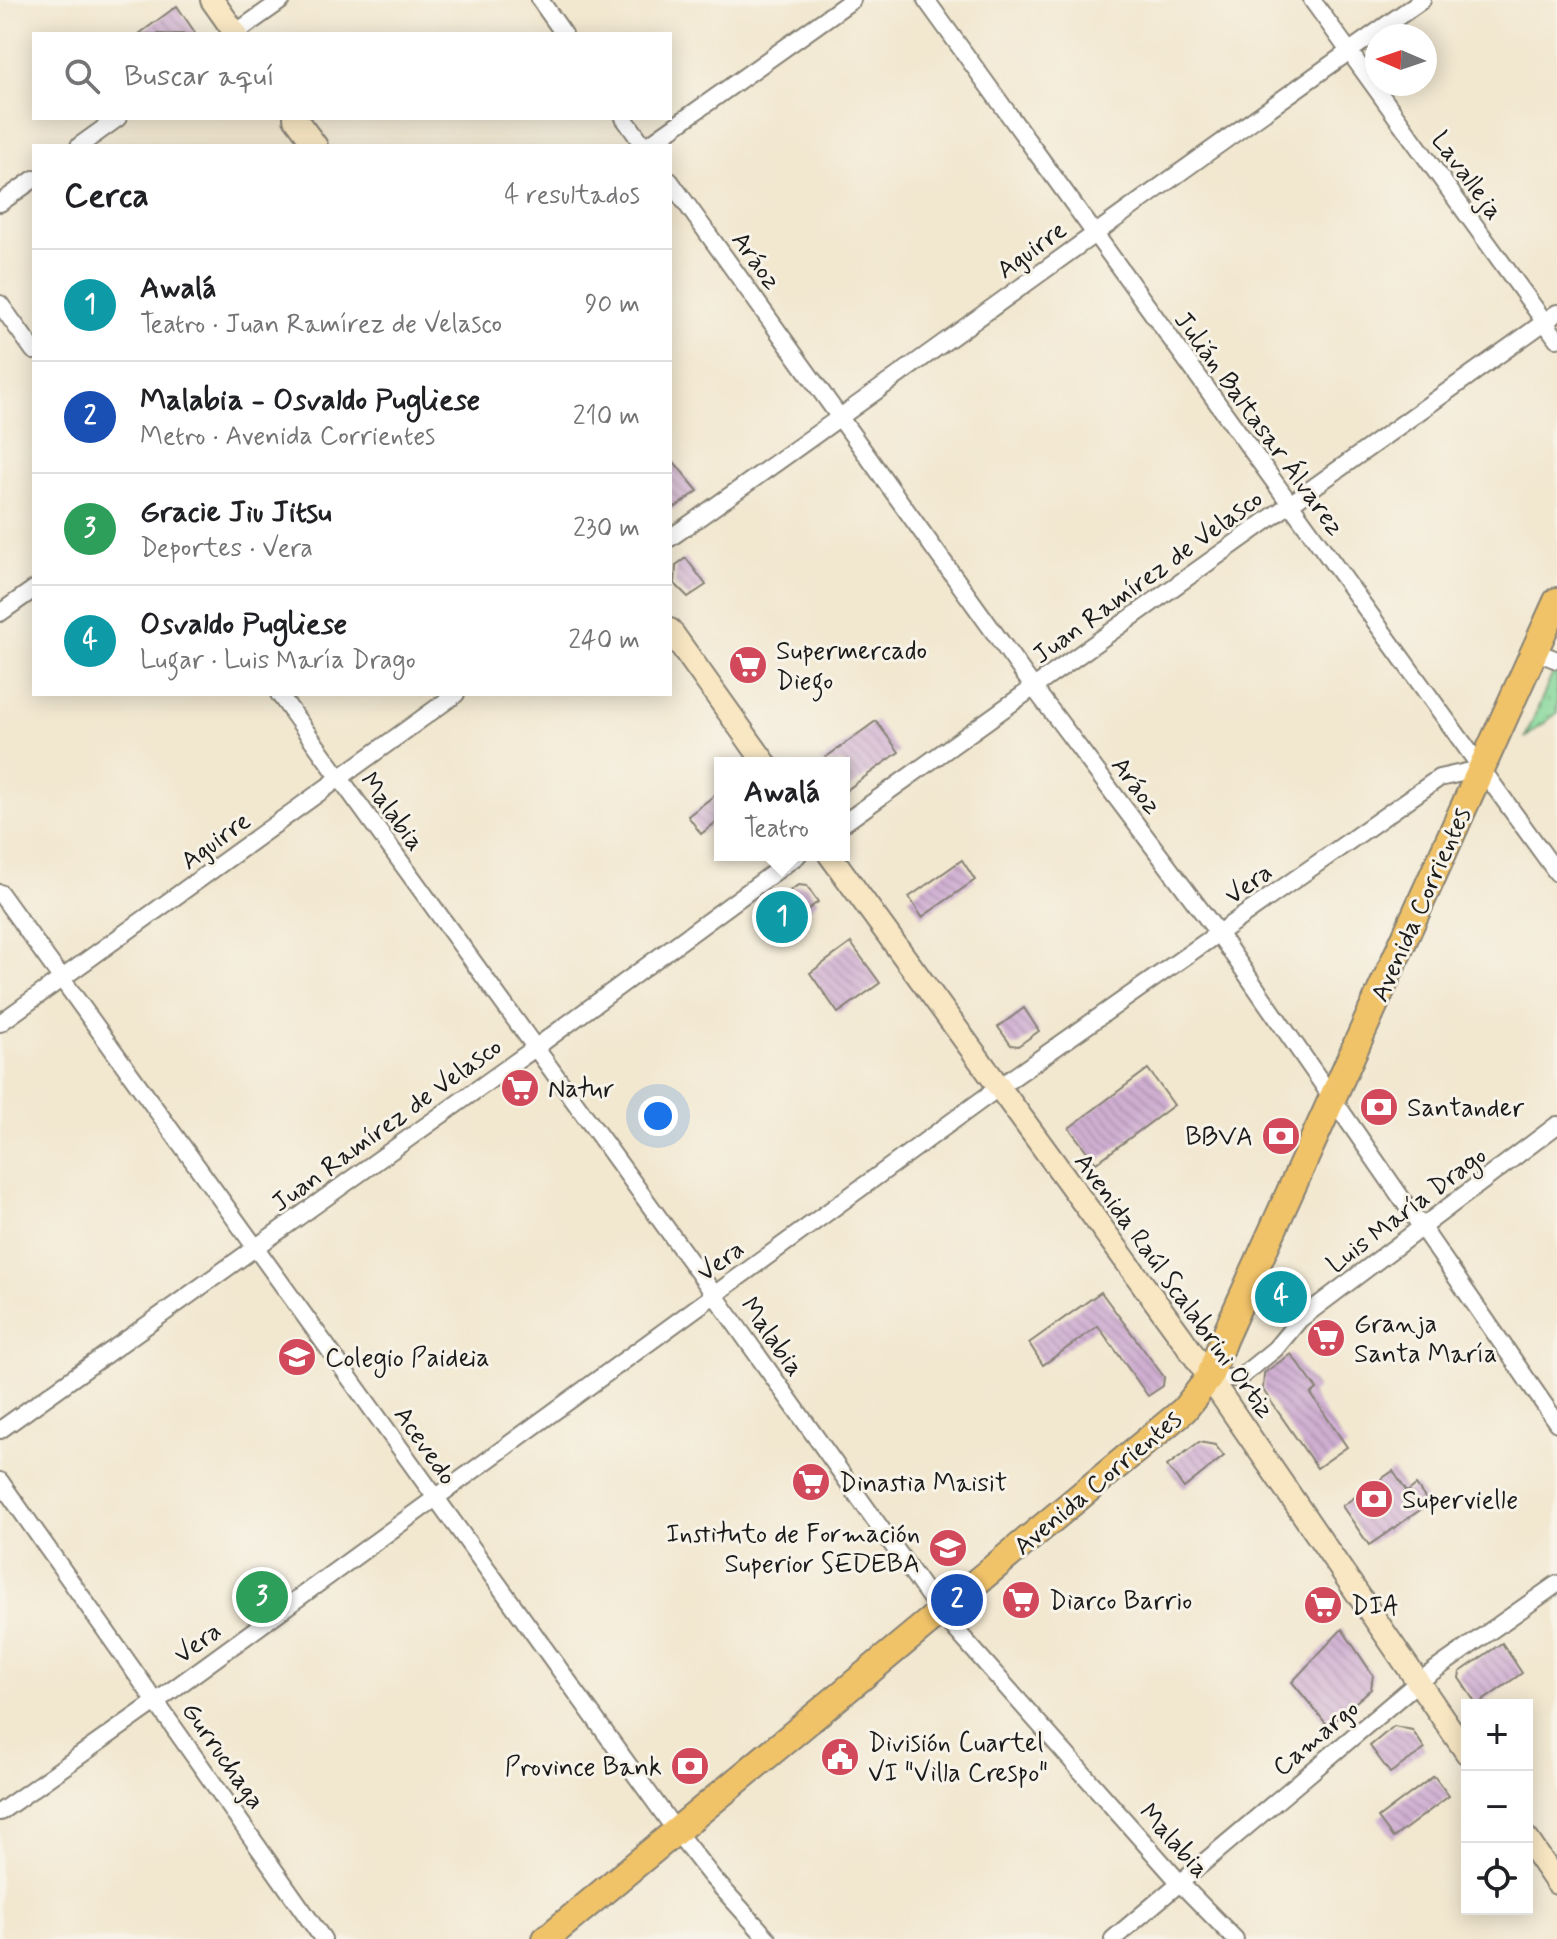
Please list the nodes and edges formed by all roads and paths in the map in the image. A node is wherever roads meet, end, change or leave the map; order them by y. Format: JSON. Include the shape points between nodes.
{"nodes":[{"id":1,"x":212,"y":0,"type":"edge"},
{"id":2,"x":282,"y":0,"type":"edge"},
{"id":3,"x":540,"y":0,"type":"edge"},
{"id":4,"x":852,"y":0,"type":"edge"},
{"id":5,"x":926,"y":0,"type":"edge"},
{"id":6,"x":1312,"y":0,"type":"edge"},
{"id":7,"x":1422,"y":0,"type":"edge"},
{"id":8,"x":234,"y":32,"type":"edge"},
{"id":9,"x":238,"y":32,"type":"edge"},
{"id":10,"x":563,"y":32,"type":"edge"},
{"id":11,"x":1349,"y":53,"type":"junction"},
{"id":12,"x":115,"y":120,"type":"edge"},
{"id":13,"x":296,"y":120,"type":"edge"},
{"id":14,"x":626,"y":120,"type":"edge"},
{"id":15,"x":82,"y":144,"type":"edge"},
{"id":16,"x":314,"y":144,"type":"edge"},
{"id":17,"x":644,"y":144,"type":"edge"},
{"id":18,"x":649,"y":144,"type":"edge"},
{"id":19,"x":32,"y":180,"type":"edge"},
{"id":20,"x":672,"y":184,"type":"edge"},
{"id":21,"x":0,"y":203,"type":"edge"},
{"id":22,"x":1095,"y":232,"type":"junction"},
{"id":23,"x":0,"y":304,"type":"edge"},
{"id":24,"x":1551,"y":318,"type":"edge"},
{"id":25,"x":1557,"y":339,"type":"edge"},
{"id":26,"x":32,"y":348,"type":"edge"},
{"id":27,"x":842,"y":418,"type":"junction"},
{"id":28,"x":1289,"y":504,"type":"junction"},
{"id":29,"x":672,"y":537,"type":"edge"},
{"id":30,"x":32,"y":590,"type":"edge"},
{"id":31,"x":1557,"y":601,"type":"edge"},
{"id":32,"x":0,"y":613,"type":"edge"},
{"id":33,"x":672,"y":633,"type":"edge"},
{"id":34,"x":1546,"y":656,"type":"edge"},
{"id":35,"x":1034,"y":688,"type":"junction"},
{"id":36,"x":280,"y":696,"type":"edge"},
{"id":37,"x":453,"y":696,"type":"edge"},
{"id":38,"x":761,"y":757,"type":"edge"},
{"id":39,"x":1480,"y":769,"type":"junction"},
{"id":40,"x":340,"y":779,"type":"junction"},
{"id":41,"x":850,"y":819,"type":"edge"},
{"id":42,"x":790,"y":861,"type":"edge"},
{"id":43,"x":834,"y":861,"type":"edge"},
{"id":44,"x":1557,"y":873,"type":"edge"},
{"id":45,"x":0,"y":893,"type":"edge"},
{"id":46,"x":1218,"y":933,"type":"junction"},
{"id":47,"x":63,"y":979,"type":"junction"},
{"id":48,"x":0,"y":1023,"type":"edge"},
{"id":49,"x":535,"y":1048,"type":"junction"},
{"id":50,"x":998,"y":1088,"type":"junction"},
{"id":51,"x":1334,"y":1100,"type":"junction"},
{"id":52,"x":1557,"y":1125,"type":"edge"},
{"id":53,"x":1421,"y":1229,"type":"junction"},
{"id":54,"x":257,"y":1246,"type":"junction"},
{"id":55,"x":714,"y":1294,"type":"junction"},
{"id":56,"x":1209,"y":1378,"type":"junction"},
{"id":57,"x":1557,"y":1423,"type":"edge"},
{"id":58,"x":0,"y":1430,"type":"edge"},
{"id":59,"x":0,"y":1481,"type":"edge"},
{"id":60,"x":435,"y":1499,"type":"junction"},
{"id":61,"x":1557,"y":1584,"type":"edge"},
{"id":62,"x":941,"y":1613,"type":"junction"},
{"id":63,"x":1418,"y":1682,"type":"junction"},
{"id":64,"x":157,"y":1701,"type":"junction"},
{"id":65,"x":1461,"y":1744,"type":"edge"},
{"id":66,"x":0,"y":1812,"type":"edge"},
{"id":67,"x":676,"y":1831,"type":"junction"},
{"id":68,"x":1530,"y":1843,"type":"edge"},
{"id":69,"x":1180,"y":1883,"type":"junction"},
{"id":70,"x":1557,"y":1883,"type":"edge"},
{"id":71,"x":323,"y":1939,"type":"edge"},
{"id":72,"x":546,"y":1939,"type":"edge"},
{"id":73,"x":768,"y":1939,"type":"edge"},
{"id":74,"x":1113,"y":1939,"type":"edge"},
{"id":75,"x":1235,"y":1939,"type":"edge"}],
"edges":[{"from":1,"to":8,"type":"main road"},
{"from":2,"to":9,"type":"street"},
{"from":3,"to":10,"type":"street"},
{"from":4,"to":18,"type":"street"},
{"from":5,"to":22,"type":"street","name":"Julián Baltasar Álvarez"},
{"from":6,"to":11,"type":"street","name":"Lavalleja"},
{"from":7,"to":11,"type":"street","name":"Aguirre"},
{"from":11,"to":22,"type":"street","name":"Aguirre"},
{"from":11,"to":24,"type":"street","name":"Lavalleja"},
{"from":12,"to":15,"type":"street"},
{"from":13,"to":16,"type":"main road"},
{"from":14,"to":17,"type":"street"},
{"from":19,"to":21,"type":"street"},
{"from":20,"to":27,"type":"street","name":"Aráoz"},
{"from":22,"to":27,"type":"street","name":"Aguirre"},
{"from":22,"to":28,"type":"street","name":"Julián Baltasar Álvarez"},
{"from":23,"to":26,"type":"street"},
{"from":24,"to":25,"type":"street","name":"Lavalleja"},
{"from":24,"to":28,"type":"street","name":"Juan Ramírez de Velasco"},
{"from":27,"to":29,"type":"street","name":"Aguirre"},
{"from":27,"to":35,"type":"street","name":"Aráoz"},
{"from":28,"to":35,"type":"street","name":"Juan Ramírez de Velasco"},
{"from":28,"to":39,"type":"street","name":"Julián Baltasar Álvarez"},
{"from":30,"to":32,"type":"street"},
{"from":31,"to":34,"type":"main road","name":"Avenida Corrientes"},
{"from":33,"to":38,"type":"main road"},
{"from":34,"to":39,"type":"main road","name":"Avenida Corrientes"},
{"from":35,"to":41,"type":"street","name":"Juan Ramírez de Velasco"},
{"from":35,"to":46,"type":"street","name":"Aráoz"},
{"from":36,"to":40,"type":"street","name":"Malabia"},
{"from":37,"to":40,"type":"street","name":"Aguirre"},
{"from":39,"to":44,"type":"street","name":"Julián Baltasar Álvarez"},
{"from":39,"to":46,"type":"street","name":"Vera","via":[[1439,778]]},
{"from":39,"to":51,"type":"main road","name":"Avenida Corrientes"},
{"from":40,"to":47,"type":"street","name":"Aguirre"},
{"from":40,"to":49,"type":"street","name":"Malabia"},
{"from":42,"to":49,"type":"street","name":"Juan Ramírez de Velasco"},
{"from":43,"to":50,"type":"main road","name":"Avenida Raúl Scalabrini Ortiz"},
{"from":45,"to":47,"type":"street","name":"Acevedo"},
{"from":46,"to":50,"type":"street","name":"Vera"},
{"from":46,"to":51,"type":"street","name":"Aráoz"},
{"from":47,"to":48,"type":"street","name":"Aguirre"},
{"from":47,"to":54,"type":"street","name":"Acevedo"},
{"from":49,"to":54,"type":"street","name":"Juan Ramírez de Velasco"},
{"from":49,"to":55,"type":"street","name":"Malabia"},
{"from":50,"to":55,"type":"street","name":"Vera"},
{"from":50,"to":56,"type":"main road","name":"Avenida Raúl Scalabrini Ortiz"},
{"from":51,"to":53,"type":"street","name":"Aráoz"},
{"from":51,"to":56,"type":"main road","name":"Avenida Corrientes"},
{"from":52,"to":53,"type":"street","name":"Luis María Drago"},
{"from":53,"to":56,"type":"street","name":"Luis María Drago","via":[[1300,1319],[1275,1349],[1239,1378]]},
{"from":53,"to":57,"type":"street","name":"Aráoz"},
{"from":54,"to":58,"type":"street","name":"Juan Ramírez de Velasco"},
{"from":54,"to":60,"type":"street","name":"Acevedo"},
{"from":55,"to":60,"type":"street","name":"Vera"},
{"from":55,"to":62,"type":"street","name":"Malabia"},
{"from":56,"to":62,"type":"main road","name":"Avenida Corrientes","via":[[1184,1410]]},
{"from":56,"to":63,"type":"main road","name":"Avenida Raúl Scalabrini Ortiz"},
{"from":59,"to":64,"type":"street","name":"Gurruchaga"},
{"from":60,"to":64,"type":"street","name":"Vera"},
{"from":60,"to":67,"type":"street","name":"Acevedo"},
{"from":61,"to":63,"type":"street","name":"Camargo"},
{"from":62,"to":67,"type":"main road","name":"Avenida Corrientes"},
{"from":62,"to":69,"type":"street","name":"Malabia"},
{"from":63,"to":65,"type":"main road","name":"Avenida Raúl Scalabrini Ortiz"},
{"from":63,"to":69,"type":"street","name":"Camargo"},
{"from":64,"to":66,"type":"street","name":"Vera"},
{"from":64,"to":71,"type":"street","name":"Gurruchaga"},
{"from":67,"to":72,"type":"main road","name":"Avenida Corrientes"},
{"from":67,"to":73,"type":"street","name":"Acevedo"},
{"from":68,"to":70,"type":"main road"},
{"from":69,"to":74,"type":"street","name":"Camargo"},
{"from":69,"to":75,"type":"street","name":"Malabia"}]}
